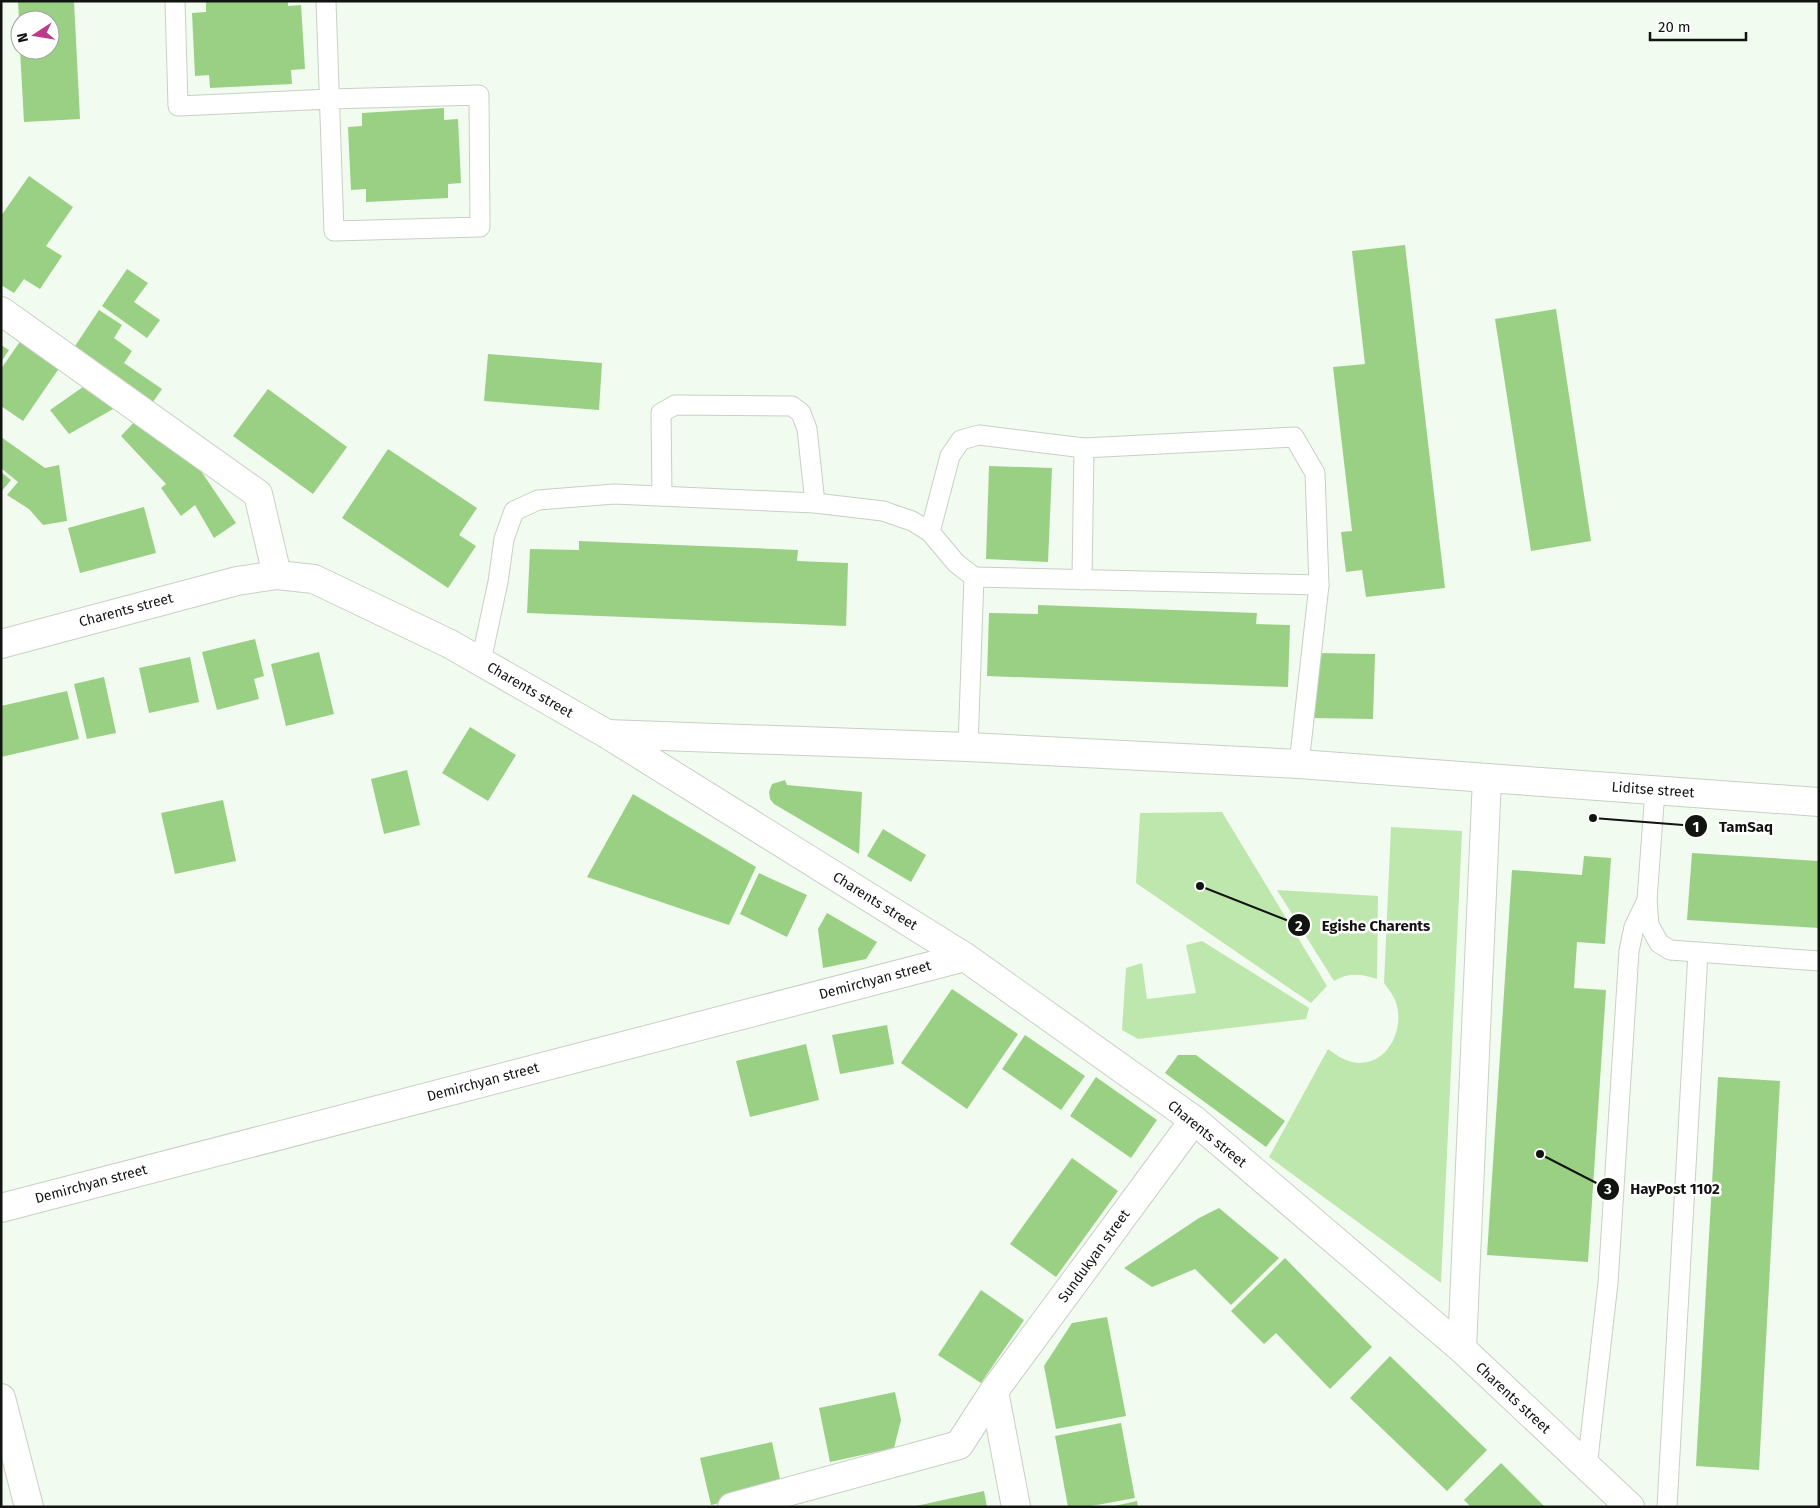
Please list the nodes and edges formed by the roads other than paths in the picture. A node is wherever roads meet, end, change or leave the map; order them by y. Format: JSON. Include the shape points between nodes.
{"nodes":[{"id":1,"x":175,"y":1,"type":"edge"},
{"id":2,"x":326,"y":1,"type":"edge"},
{"id":3,"x":330,"y":99,"type":"junction"},
{"id":4,"x":1,"y":311,"type":"edge"},
{"id":5,"x":1084,"y":448,"type":"junction"},
{"id":6,"x":662,"y":496,"type":"junction"},
{"id":7,"x":815,"y":503,"type":"junction"},
{"id":8,"x":930,"y":532,"type":"junction"},
{"id":9,"x":277,"y":575,"type":"junction"},
{"id":10,"x":974,"y":577,"type":"junction"},
{"id":11,"x":1082,"y":580,"type":"junction"},
{"id":12,"x":1319,"y":585,"type":"junction"},
{"id":13,"x":1,"y":644,"type":"edge"},
{"id":14,"x":481,"y":662,"type":"junction"},
{"id":15,"x":607,"y":734,"type":"junction"},
{"id":16,"x":968,"y":747,"type":"junction"},
{"id":17,"x":1299,"y":764,"type":"junction"},
{"id":18,"x":1487,"y":778,"type":"junction"},
{"id":19,"x":1655,"y":790,"type":"junction"},
{"id":20,"x":1819,"y":802,"type":"edge"},
{"id":21,"x":1647,"y":900,"type":"junction"},
{"id":22,"x":1698,"y":952,"type":"junction"},
{"id":23,"x":965,"y":957,"type":"junction"},
{"id":24,"x":1819,"y":961,"type":"edge"},
{"id":25,"x":1194,"y":1120,"type":"junction"},
{"id":26,"x":1,"y":1208,"type":"edge"},
{"id":27,"x":1462,"y":1349,"type":"junction"},
{"id":28,"x":994,"y":1391,"type":"junction"},
{"id":29,"x":1,"y":1398,"type":"edge"},
{"id":30,"x":1587,"y":1467,"type":"junction"},
{"id":31,"x":29,"y":1507,"type":"edge"},
{"id":32,"x":732,"y":1507,"type":"edge"},
{"id":33,"x":1016,"y":1507,"type":"edge"},
{"id":34,"x":1630,"y":1507,"type":"edge"},
{"id":35,"x":1667,"y":1507,"type":"edge"}],
"edges":[{"from":1,"to":3,"type":"lane","via":[[178,106]]},
{"from":2,"to":3,"type":"lane"},
{"from":3,"to":3,"type":"lane","via":[[334,231],[480,227],[478,95]]},
{"from":4,"to":9,"type":"street","via":[[258,494]]},
{"from":5,"to":8,"type":"lane","via":[[979,435],[962,440],[950,456]]},
{"from":5,"to":11,"type":"lane"},
{"from":5,"to":12,"type":"lane","via":[[1294,437],[1315,472]]},
{"from":6,"to":7,"type":"lane"},
{"from":6,"to":7,"type":"lane","via":[[661,413],[675,405],[792,406],[801,413],[807,429]]},
{"from":6,"to":14,"type":"lane","via":[[614,494],[538,500],[514,511],[504,538]]},
{"from":7,"to":8,"type":"lane","via":[[883,511],[912,521]]},
{"from":8,"to":10,"type":"lane","via":[[956,563]]},
{"from":9,"to":13,"type":"street","name":"Charents street","via":[[237,581]]},
{"from":9,"to":14,"type":"street","name":"Charents street","via":[[314,579]]},
{"from":10,"to":11,"type":"lane"},
{"from":10,"to":16,"type":"lane"},
{"from":11,"to":12,"type":"lane"},
{"from":12,"to":17,"type":"lane"},
{"from":14,"to":15,"type":"street","name":"Charents street"},
{"from":15,"to":16,"type":"street","name":"Liditse street"},
{"from":15,"to":23,"type":"street","name":"Charents street"},
{"from":16,"to":17,"type":"street","name":"Liditse street"},
{"from":17,"to":18,"type":"street","name":"Liditse street"},
{"from":18,"to":19,"type":"street","name":"Liditse street"},
{"from":18,"to":27,"type":"street"},
{"from":19,"to":20,"type":"street","name":"Liditse street"},
{"from":19,"to":21,"type":"lane"},
{"from":21,"to":22,"type":"lane","via":[[1649,924],[1659,944],[1670,950]]},
{"from":21,"to":30,"type":"lane","via":[[1634,927],[1629,951],[1608,1283]]},
{"from":22,"to":24,"type":"lane"},
{"from":22,"to":35,"type":"lane"},
{"from":23,"to":25,"type":"street","name":"Charents street"},
{"from":23,"to":26,"type":"street","name":"Demirchyan street"},
{"from":25,"to":27,"type":"street","name":"Charents street"},
{"from":25,"to":28,"type":"street","name":"Sundukyan street"},
{"from":27,"to":30,"type":"street","name":"Charents street"},
{"from":28,"to":32,"type":"street","name":"Sundukyan street","via":[[959,1445]]},
{"from":28,"to":33,"type":"street"},
{"from":29,"to":31,"type":"street"},
{"from":30,"to":34,"type":"street","name":"Charents street"}]}
